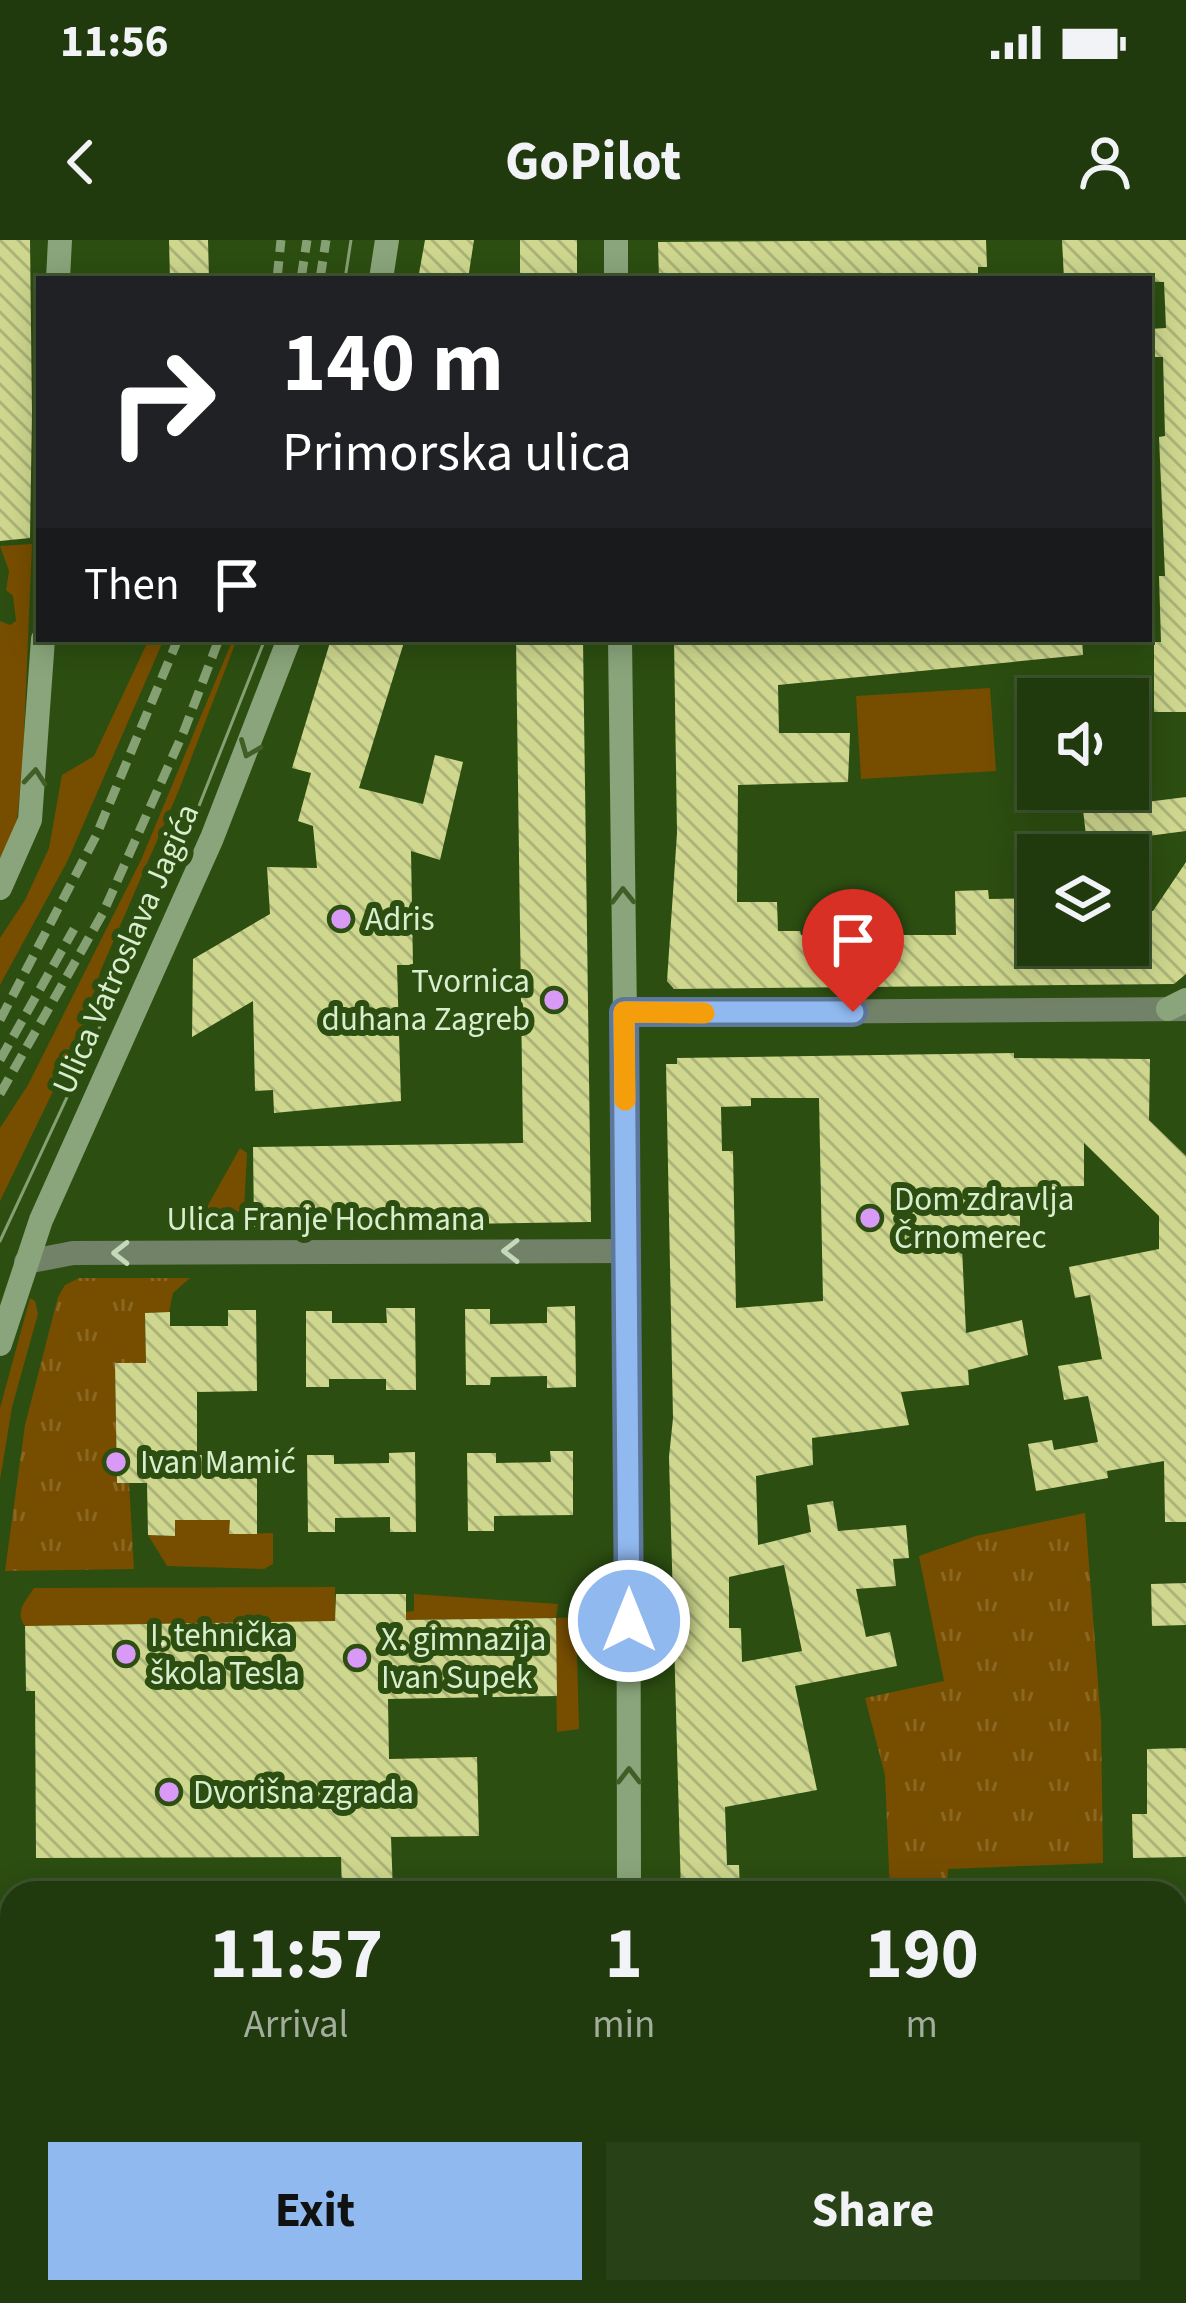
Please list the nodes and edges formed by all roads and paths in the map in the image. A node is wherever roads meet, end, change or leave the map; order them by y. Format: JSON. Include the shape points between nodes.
{"nodes":[{"id":1,"x":60,"y":240,"type":"edge"},
{"id":2,"x":387,"y":240,"type":"edge"},
{"id":3,"x":616,"y":240,"type":"edge"},
{"id":4,"x":58,"y":276,"type":"edge"},
{"id":5,"x":381,"y":276,"type":"edge"},
{"id":6,"x":616,"y":276,"type":"edge"},
{"id":7,"x":43,"y":642,"type":"edge"},
{"id":8,"x":288,"y":642,"type":"edge"},
{"id":9,"x":620,"y":642,"type":"edge"},
{"id":10,"x":0,"y":888,"type":"edge"},
{"id":11,"x":1180,"y":1006,"type":"edge"},
{"id":12,"x":624,"y":1012,"type":"junction"},
{"id":13,"x":628,"y":1251,"type":"junction"},
{"id":14,"x":22,"y":1273,"type":"junction"},
{"id":15,"x":0,"y":1310,"type":"edge"},
{"id":16,"x":0,"y":1344,"type":"edge"},
{"id":17,"x":629,"y":1881,"type":"edge"}],
"edges":[{"from":1,"to":4,"type":"main road"},
{"from":2,"to":5,"type":"main road"},
{"from":3,"to":6,"type":"main road"},
{"from":10,"to":7,"type":"main road","one_way":true,"via":[[30,820]]},
{"from":8,"to":14,"type":"main road","name":"Ulica Vatroslava Jagića","one_way":true},
{"from":12,"to":9,"type":"main road","one_way":true},
{"from":11,"to":12,"type":"street"},
{"from":12,"to":13,"type":"main road"},
{"from":13,"to":14,"type":"street","name":"Ulica Franje Hochmana","one_way":true,"via":[[74,1253]]},
{"from":17,"to":13,"type":"main road","one_way":true},
{"from":14,"to":15,"type":"main road"},
{"from":14,"to":16,"type":"main road"}]}
